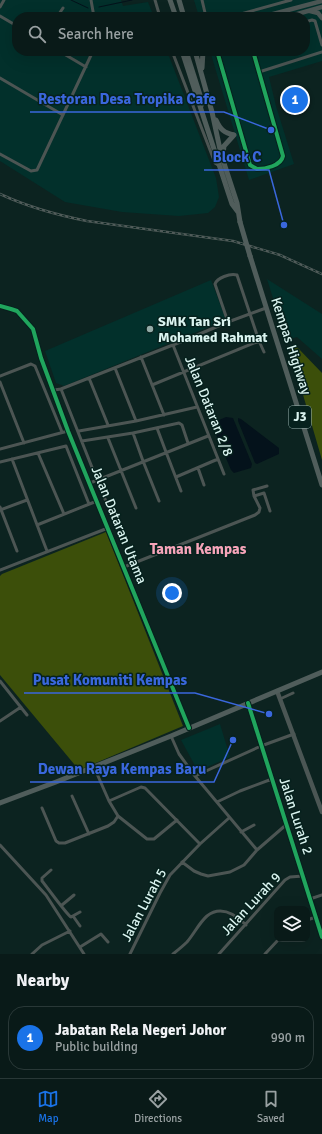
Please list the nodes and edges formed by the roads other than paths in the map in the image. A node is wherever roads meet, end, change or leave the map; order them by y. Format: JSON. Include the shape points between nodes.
{"nodes":[{"id":1,"x":4,"y":0,"type":"edge"},
{"id":2,"x":91,"y":0,"type":"edge"},
{"id":3,"x":155,"y":0,"type":"edge"},
{"id":4,"x":167,"y":0,"type":"edge"},
{"id":5,"x":170,"y":0,"type":"edge"},
{"id":6,"x":179,"y":0,"type":"edge"},
{"id":7,"x":202,"y":0,"type":"edge"},
{"id":8,"x":291,"y":0,"type":"edge"},
{"id":9,"x":312,"y":0,"type":"edge"},
{"id":10,"x":320,"y":3,"type":"edge"},
{"id":11,"x":305,"y":5,"type":"junction"},
{"id":12,"x":0,"y":7,"type":"edge"},
{"id":13,"x":63,"y":8,"type":"dead end"},
{"id":14,"x":308,"y":11,"type":"junction"},
{"id":15,"x":60,"y":12,"type":"edge"},
{"id":16,"x":93,"y":12,"type":"edge"},
{"id":17,"x":159,"y":12,"type":"edge"},
{"id":18,"x":171,"y":12,"type":"edge"},
{"id":19,"x":174,"y":12,"type":"edge"},
{"id":20,"x":183,"y":12,"type":"edge"},
{"id":21,"x":205,"y":12,"type":"edge"},
{"id":22,"x":248,"y":12,"type":"edge"},
{"id":23,"x":280,"y":12,"type":"edge"},
{"id":24,"x":304,"y":12,"type":"edge"},
{"id":25,"x":0,"y":16,"type":"edge"},
{"id":26,"x":322,"y":18,"type":"edge"},
{"id":27,"x":310,"y":21,"type":"edge"},
{"id":28,"x":12,"y":23,"type":"edge"},
{"id":29,"x":322,"y":45,"type":"edge"},
{"id":30,"x":322,"y":52,"type":"edge"},
{"id":31,"x":67,"y":56,"type":"edge"},
{"id":32,"x":91,"y":56,"type":"edge"},
{"id":33,"x":174,"y":56,"type":"edge"},
{"id":34,"x":184,"y":56,"type":"edge"},
{"id":35,"x":188,"y":56,"type":"edge"},
{"id":36,"x":196,"y":56,"type":"edge"},
{"id":37,"x":203,"y":56,"type":"edge"},
{"id":38,"x":219,"y":56,"type":"edge"},
{"id":39,"x":254,"y":56,"type":"edge"},
{"id":40,"x":309,"y":56,"type":"edge"},
{"id":41,"x":310,"y":56,"type":"edge"},
{"id":42,"x":86,"y":67,"type":"junction"},
{"id":43,"x":259,"y":72,"type":"junction"},
{"id":44,"x":202,"y":75,"type":"junction"},
{"id":45,"x":0,"y":78,"type":"edge"},
{"id":46,"x":200,"y":109,"type":"junction"},
{"id":47,"x":212,"y":112,"type":"junction"},
{"id":48,"x":63,"y":115,"type":"junction"},
{"id":49,"x":242,"y":134,"type":"junction"},
{"id":50,"x":234,"y":136,"type":"junction"},
{"id":51,"x":0,"y":154,"type":"edge"},
{"id":52,"x":220,"y":166,"type":"junction"},
{"id":53,"x":227,"y":175,"type":"junction"},
{"id":54,"x":238,"y":213,"type":"junction"},
{"id":55,"x":0,"y":306,"type":"edge"},
{"id":56,"x":266,"y":308,"type":"junction"},
{"id":57,"x":250,"y":314,"type":"junction"},
{"id":58,"x":228,"y":322,"type":"junction"},
{"id":59,"x":259,"y":341,"type":"junction"},
{"id":60,"x":173,"y":346,"type":"junction"},
{"id":61,"x":264,"y":352,"type":"dead end"},
{"id":62,"x":141,"y":357,"type":"junction"},
{"id":63,"x":115,"y":368,"type":"junction"},
{"id":64,"x":183,"y":372,"type":"junction"},
{"id":65,"x":0,"y":376,"type":"edge"},
{"id":66,"x":89,"y":378,"type":"junction"},
{"id":67,"x":0,"y":382,"type":"edge"},
{"id":68,"x":152,"y":385,"type":"junction"},
{"id":69,"x":61,"y":389,"type":"junction"},
{"id":70,"x":54,"y":390,"type":"junction"},
{"id":71,"x":197,"y":408,"type":"junction"},
{"id":72,"x":164,"y":415,"type":"junction"},
{"id":73,"x":136,"y":421,"type":"junction"},
{"id":74,"x":108,"y":425,"type":"junction"},
{"id":75,"x":157,"y":428,"type":"junction"},
{"id":76,"x":68,"y":430,"type":"junction"},
{"id":77,"x":79,"y":431,"type":"junction"},
{"id":78,"x":62,"y":432,"type":"junction"},
{"id":79,"x":133,"y":433,"type":"junction"},
{"id":80,"x":208,"y":436,"type":"junction"},
{"id":81,"x":108,"y":438,"type":"junction"},
{"id":82,"x":82,"y":441,"type":"junction"},
{"id":83,"x":24,"y":443,"type":"junction"},
{"id":84,"x":188,"y":443,"type":"junction"},
{"id":85,"x":0,"y":448,"type":"edge"},
{"id":86,"x":166,"y":452,"type":"junction"},
{"id":87,"x":38,"y":453,"type":"junction"},
{"id":88,"x":12,"y":459,"type":"junction"},
{"id":89,"x":218,"y":459,"type":"junction"},
{"id":90,"x":143,"y":461,"type":"junction"},
{"id":91,"x":0,"y":462,"type":"edge"},
{"id":92,"x":198,"y":468,"type":"junction"},
{"id":93,"x":122,"y":470,"type":"junction"},
{"id":94,"x":224,"y":474,"type":"dead end"},
{"id":95,"x":176,"y":477,"type":"junction"},
{"id":96,"x":97,"y":480,"type":"junction"},
{"id":97,"x":90,"y":483,"type":"junction"},
{"id":98,"x":204,"y":484,"type":"dead end"},
{"id":99,"x":322,"y":485,"type":"edge"},
{"id":100,"x":267,"y":486,"type":"dead end"},
{"id":101,"x":182,"y":491,"type":"dead end"},
{"id":102,"x":254,"y":496,"type":"junction"},
{"id":103,"x":26,"y":500,"type":"junction"},
{"id":104,"x":159,"y":500,"type":"dead end"},
{"id":105,"x":96,"y":501,"type":"junction"},
{"id":106,"x":89,"y":504,"type":"junction"},
{"id":107,"x":136,"y":508,"type":"dead end"},
{"id":108,"x":0,"y":509,"type":"edge"},
{"id":109,"x":270,"y":511,"type":"dead end"},
{"id":110,"x":64,"y":514,"type":"junction"},
{"id":111,"x":114,"y":518,"type":"dead end"},
{"id":112,"x":37,"y":525,"type":"junction"},
{"id":113,"x":108,"y":528,"type":"junction"},
{"id":114,"x":17,"y":551,"type":"dead end"},
{"id":115,"x":47,"y":551,"type":"junction"},
{"id":116,"x":124,"y":568,"type":"junction"},
{"id":117,"x":0,"y":570,"type":"edge"},
{"id":118,"x":322,"y":672,"type":"edge"},
{"id":119,"x":0,"y":681,"type":"edge"},
{"id":120,"x":277,"y":691,"type":"junction"},
{"id":121,"x":293,"y":693,"type":"dead end"},
{"id":122,"x":280,"y":699,"type":"junction"},
{"id":123,"x":248,"y":703,"type":"junction"},
{"id":124,"x":21,"y":707,"type":"junction"},
{"id":125,"x":27,"y":715,"type":"dead end"},
{"id":126,"x":0,"y":721,"type":"edge"},
{"id":127,"x":189,"y":728,"type":"junction"},
{"id":128,"x":294,"y":734,"type":"junction"},
{"id":129,"x":171,"y":736,"type":"junction"},
{"id":130,"x":262,"y":746,"type":"junction"},
{"id":131,"x":94,"y":767,"type":"junction"},
{"id":132,"x":195,"y":776,"type":"junction"},
{"id":133,"x":272,"y":779,"type":"junction"},
{"id":134,"x":72,"y":796,"type":"dead end"},
{"id":135,"x":109,"y":801,"type":"junction"},
{"id":136,"x":217,"y":802,"type":"junction"},
{"id":137,"x":0,"y":803,"type":"edge"},
{"id":138,"x":42,"y":808,"type":"dead end"},
{"id":139,"x":322,"y":812,"type":"edge"},
{"id":140,"x":118,"y":816,"type":"junction"},
{"id":141,"x":229,"y":818,"type":"junction"},
{"id":142,"x":177,"y":820,"type":"junction"},
{"id":143,"x":287,"y":824,"type":"junction"},
{"id":144,"x":254,"y":825,"type":"dead end"},
{"id":145,"x":241,"y":832,"type":"junction"},
{"id":146,"x":88,"y":834,"type":"junction"},
{"id":147,"x":200,"y":844,"type":"junction"},
{"id":148,"x":0,"y":845,"type":"edge"},
{"id":149,"x":257,"y":850,"type":"junction"},
{"id":150,"x":182,"y":862,"type":"junction"},
{"id":151,"x":51,"y":870,"type":"dead end"},
{"id":152,"x":303,"y":876,"type":"junction"},
{"id":153,"x":51,"y":892,"type":"junction"},
{"id":154,"x":46,"y":895,"type":"junction"},
{"id":155,"x":322,"y":895,"type":"edge"},
{"id":156,"x":74,"y":896,"type":"dead end"},
{"id":157,"x":310,"y":899,"type":"junction"},
{"id":158,"x":62,"y":906,"type":"junction"},
{"id":159,"x":80,"y":912,"type":"dead end"},
{"id":160,"x":73,"y":916,"type":"junction"},
{"id":161,"x":316,"y":917,"type":"junction"},
{"id":162,"x":310,"y":919,"type":"edge"},
{"id":163,"x":246,"y":924,"type":"junction"},
{"id":164,"x":80,"y":926,"type":"dead end"},
{"id":165,"x":70,"y":931,"type":"junction"},
{"id":166,"x":322,"y":937,"type":"edge"},
{"id":167,"x":108,"y":942,"type":"dead end"},
{"id":168,"x":276,"y":942,"type":"edge"},
{"id":169,"x":80,"y":947,"type":"junction"},
{"id":170,"x":32,"y":954,"type":"edge"},
{"id":171,"x":84,"y":954,"type":"edge"},
{"id":172,"x":130,"y":954,"type":"edge"},
{"id":173,"x":173,"y":954,"type":"edge"},
{"id":174,"x":219,"y":954,"type":"edge"},
{"id":175,"x":265,"y":954,"type":"edge"}],
"edges":[{"from":1,"to":12,"type":"street"},
{"from":2,"to":16,"type":"street"},
{"from":3,"to":17,"type":"street"},
{"from":4,"to":18,"type":"main road"},
{"from":5,"to":19,"type":"main road"},
{"from":6,"to":20,"type":"main road"},
{"from":7,"to":21,"type":"street"},
{"from":8,"to":22,"type":"street"},
{"from":9,"to":11,"type":"street"},
{"from":10,"to":11,"type":"street"},
{"from":10,"to":14,"type":"street"},
{"from":10,"to":26,"type":"street"},
{"from":11,"to":23,"type":"street"},
{"from":13,"to":15,"type":"street"},
{"from":14,"to":24,"type":"street"},
{"from":14,"to":26,"type":"street","via":[[318,13]]},
{"from":25,"to":28,"type":"street"},
{"from":27,"to":29,"type":"street","via":[[316,23]]},
{"from":30,"to":41,"type":"street"},
{"from":31,"to":42,"type":"street"},
{"from":32,"to":42,"type":"street"},
{"from":33,"to":52,"type":"street","name":"Kempas Highway","via":[[215,163]]},
{"from":34,"to":46,"type":"main road","name":"Kempas Highway","number":"J3"},
{"from":35,"to":46,"type":"main road","via":[[201,100]]},
{"from":36,"to":44,"type":"main road","name":"Kempas Highway","number":"J3"},
{"from":37,"to":44,"type":"main road"},
{"from":38,"to":49,"type":"street"},
{"from":39,"to":43,"type":"street"},
{"from":40,"to":43,"type":"street"},
{"from":42,"to":48,"type":"street"},
{"from":43,"to":49,"type":"street","via":[[283,159],[278,164],[261,169],[253,168]]},
{"from":44,"to":47,"type":"main road","name":"Kempas Highway","number":"J3"},
{"from":45,"to":48,"type":"street"},
{"from":46,"to":52,"type":"main road","name":"Kempas Highway","number":"J3"},
{"from":47,"to":50,"type":"main road","via":[[220,129]]},
{"from":47,"to":53,"type":"main road","name":"Kempas Highway","number":"J3"},
{"from":48,"to":51,"type":"street","via":[[37,170],[31,171]]},
{"from":49,"to":50,"type":"street"},
{"from":50,"to":53,"type":"main road","via":[[223,149]]},
{"from":52,"to":54,"type":"main road","name":"Kempas Highway","number":"J3","via":[[232,204]]},
{"from":53,"to":54,"type":"main road","name":"Kempas Highway","number":"J3"},
{"from":54,"to":56,"type":"main road","name":"Kempas Highway","number":"J3","bridge":true},
{"from":55,"to":70,"type":"street","name":"Jalan Dataran Utama","via":[[17,311],[33,329]]},
{"from":56,"to":57,"type":"street"},
{"from":56,"to":99,"type":"main road","name":"Kempas Highway","number":"J3"},
{"from":57,"to":58,"type":"street"},
{"from":57,"to":58,"type":"street","via":[[237,275],[226,276],[217,280],[215,284]]},
{"from":57,"to":59,"type":"street"},
{"from":58,"to":60,"type":"street"},
{"from":59,"to":61,"type":"street"},
{"from":59,"to":64,"type":"street"},
{"from":60,"to":62,"type":"street"},
{"from":60,"to":64,"type":"street","name":"Jalan Dataran 2/8"},
{"from":62,"to":63,"type":"street"},
{"from":62,"to":68,"type":"street"},
{"from":63,"to":66,"type":"street"},
{"from":63,"to":73,"type":"street"},
{"from":64,"to":68,"type":"street"},
{"from":64,"to":71,"type":"street","name":"Jalan Dataran 2/8"},
{"from":65,"to":78,"type":"street","via":[[31,364],[35,366]]},
{"from":66,"to":69,"type":"street"},
{"from":66,"to":74,"type":"street"},
{"from":67,"to":83,"type":"street"},
{"from":68,"to":72,"type":"street"},
{"from":69,"to":70,"type":"street"},
{"from":69,"to":77,"type":"street"},
{"from":70,"to":76,"type":"street","name":"Jalan Dataran Utama"},
{"from":71,"to":72,"type":"street"},
{"from":71,"to":80,"type":"street","name":"Jalan Dataran 2/8"},
{"from":72,"to":73,"type":"street"},
{"from":73,"to":74,"type":"street"},
{"from":74,"to":77,"type":"street"},
{"from":75,"to":79,"type":"street"},
{"from":75,"to":84,"type":"street","via":[[179,423]]},
{"from":75,"to":86,"type":"street"},
{"from":76,"to":78,"type":"street"},
{"from":76,"to":97,"type":"street","name":"Jalan Dataran Utama"},
{"from":77,"to":82,"type":"street"},
{"from":78,"to":83,"type":"street"},
{"from":79,"to":81,"type":"street"},
{"from":79,"to":90,"type":"street"},
{"from":80,"to":84,"type":"street"},
{"from":80,"to":89,"type":"street","name":"Jalan Dataran 2/8"},
{"from":81,"to":82,"type":"street"},
{"from":81,"to":93,"type":"street"},
{"from":82,"to":96,"type":"street"},
{"from":83,"to":85,"type":"street"},
{"from":84,"to":86,"type":"street"},
{"from":86,"to":90,"type":"street"},
{"from":86,"to":95,"type":"street"},
{"from":87,"to":88,"type":"street"},
{"from":87,"to":106,"type":"street","via":[[66,446]]},
{"from":87,"to":110,"type":"street"},
{"from":88,"to":91,"type":"street"},
{"from":88,"to":103,"type":"street"},
{"from":89,"to":92,"type":"street"},
{"from":89,"to":94,"type":"street","name":"Jalan Dataran 2/8"},
{"from":90,"to":93,"type":"street"},
{"from":90,"to":104,"type":"street"},
{"from":92,"to":95,"type":"street"},
{"from":92,"to":98,"type":"street"},
{"from":93,"to":96,"type":"street"},
{"from":93,"to":107,"type":"street"},
{"from":95,"to":101,"type":"street"},
{"from":96,"to":97,"type":"street"},
{"from":96,"to":111,"type":"street"},
{"from":97,"to":105,"type":"street","name":"Jalan Dataran Utama"},
{"from":100,"to":102,"type":"street","via":[[253,490]]},
{"from":102,"to":109,"type":"street","via":[[264,493]]},
{"from":102,"to":116,"type":"street","via":[[260,508],[255,515]]},
{"from":103,"to":108,"type":"street"},
{"from":103,"to":112,"type":"street"},
{"from":105,"to":106,"type":"street"},
{"from":105,"to":113,"type":"street","name":"Jalan Dataran Utama"},
{"from":106,"to":110,"type":"street"},
{"from":108,"to":114,"type":"street"},
{"from":110,"to":112,"type":"street"},
{"from":112,"to":115,"type":"street"},
{"from":113,"to":115,"type":"street"},
{"from":113,"to":116,"type":"street","name":"Jalan Dataran Utama"},
{"from":115,"to":117,"type":"street"},
{"from":116,"to":127,"type":"street","name":"Jalan Dataran Utama"},
{"from":118,"to":120,"type":"main road"},
{"from":119,"to":124,"type":"street"},
{"from":120,"to":122,"type":"street"},
{"from":120,"to":123,"type":"main road"},
{"from":121,"to":122,"type":"street"},
{"from":122,"to":128,"type":"street"},
{"from":123,"to":127,"type":"main road"},
{"from":123,"to":130,"type":"street","name":"Jalan Lurah 2"},
{"from":124,"to":125,"type":"street"},
{"from":124,"to":126,"type":"street"},
{"from":127,"to":129,"type":"main road"},
{"from":128,"to":130,"type":"street"},
{"from":128,"to":139,"type":"street"},
{"from":129,"to":131,"type":"main road"},
{"from":129,"to":132,"type":"street","via":[[179,754]]},
{"from":130,"to":132,"type":"street"},
{"from":130,"to":133,"type":"street","name":"Jalan Lurah 2"},
{"from":131,"to":135,"type":"street"},
{"from":131,"to":137,"type":"main road"},
{"from":132,"to":136,"type":"street"},
{"from":133,"to":136,"type":"street"},
{"from":133,"to":143,"type":"street","name":"Jalan Lurah 2"},
{"from":134,"to":146,"type":"street"},
{"from":135,"to":140,"type":"street"},
{"from":135,"to":142,"type":"street","via":[[143,787]]},
{"from":136,"to":141,"type":"street"},
{"from":138,"to":146,"type":"street","via":[[59,843]]},
{"from":140,"to":142,"type":"street","via":[[150,840]]},
{"from":140,"to":146,"type":"street","via":[[108,826]]},
{"from":141,"to":145,"type":"street"},
{"from":141,"to":147,"type":"street","name":"Jalan Lurah 5"},
{"from":142,"to":147,"type":"street"},
{"from":143,"to":149,"type":"street"},
{"from":143,"to":152,"type":"street","name":"Jalan Lurah 2"},
{"from":144,"to":145,"type":"street"},
{"from":145,"to":149,"type":"street"},
{"from":147,"to":150,"type":"street","name":"Jalan Lurah 5"},
{"from":148,"to":154,"type":"street"},
{"from":149,"to":150,"type":"street","via":[[244,865],[230,872],[208,876],[194,871]]},
{"from":150,"to":172,"type":"street","name":"Jalan Lurah 5","via":[[166,882]]},
{"from":151,"to":153,"type":"street","via":[[42,880]]},
{"from":152,"to":157,"type":"street","name":"Jalan Lurah 2"},
{"from":152,"to":163,"type":"street","name":"Jalan Lurah 9","via":[[285,880]]},
{"from":153,"to":154,"type":"street"},
{"from":153,"to":158,"type":"street"},
{"from":154,"to":165,"type":"street"},
{"from":155,"to":157,"type":"street"},
{"from":156,"to":158,"type":"street"},
{"from":157,"to":161,"type":"street","name":"Jalan Lurah 2"},
{"from":158,"to":160,"type":"street","via":[[68,915]]},
{"from":159,"to":160,"type":"street"},
{"from":160,"to":164,"type":"street"},
{"from":161,"to":162,"type":"street"},
{"from":161,"to":166,"type":"street","name":"Jalan Lurah 2"},
{"from":163,"to":173,"type":"street","via":[[230,912],[216,912],[207,916],[187,942]]},
{"from":163,"to":174,"type":"street","name":"Jalan Lurah 9"},
{"from":165,"to":169,"type":"street"},
{"from":165,"to":170,"type":"street","via":[[42,945]]},
{"from":167,"to":169,"type":"street","via":[[101,934]]},
{"from":168,"to":175,"type":"street"},
{"from":169,"to":171,"type":"street"}]}
